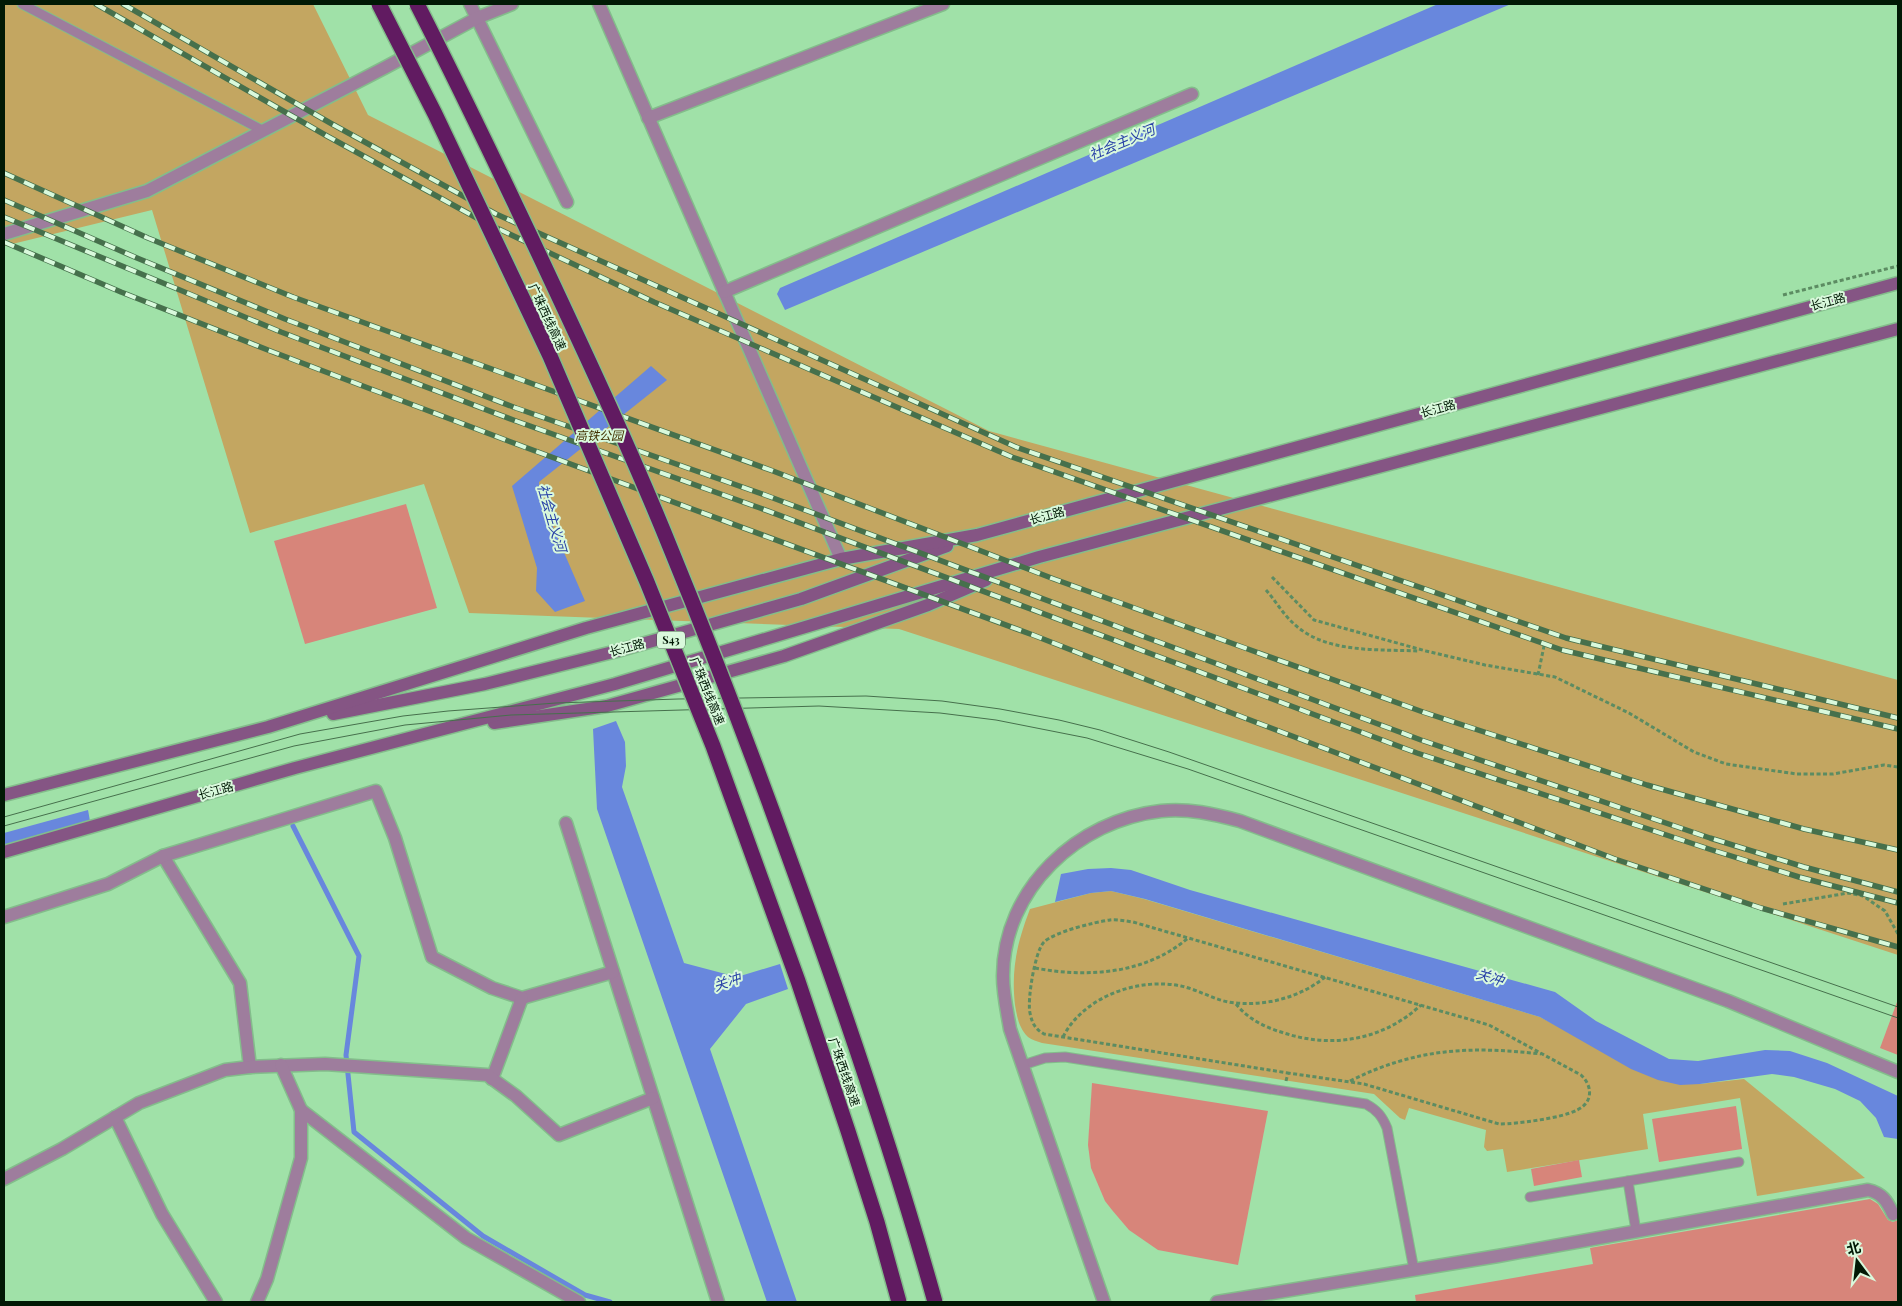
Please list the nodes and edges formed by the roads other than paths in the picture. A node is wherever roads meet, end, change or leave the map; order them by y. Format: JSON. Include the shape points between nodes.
{"nodes":[{"id":1,"x":22,"y":4,"type":"edge"},
{"id":2,"x":379,"y":4,"type":"edge"},
{"id":3,"x":417,"y":4,"type":"edge"},
{"id":4,"x":470,"y":4,"type":"edge"},
{"id":5,"x":512,"y":4,"type":"edge"},
{"id":6,"x":599,"y":4,"type":"edge"},
{"id":7,"x":943,"y":4,"type":"edge"},
{"id":8,"x":477,"y":18,"type":"junction"},
{"id":9,"x":1192,"y":94,"type":"dead end"},
{"id":10,"x":648,"y":118,"type":"junction"},
{"id":11,"x":264,"y":130,"type":"junction"},
{"id":12,"x":567,"y":202,"type":"dead end"},
{"id":13,"x":4,"y":234,"type":"edge"},
{"id":14,"x":1898,"y":283,"type":"edge"},
{"id":15,"x":724,"y":292,"type":"junction"},
{"id":16,"x":1894,"y":331,"type":"edge"},
{"id":17,"x":977,"y":535,"type":"junction"},
{"id":18,"x":1039,"y":558,"type":"junction"},
{"id":19,"x":841,"y":559,"type":"junction"},
{"id":20,"x":268,"y":727,"type":"junction"},
{"id":21,"x":429,"y":733,"type":"junction"},
{"id":22,"x":4,"y":795,"type":"edge"},
{"id":23,"x":566,"y":822,"type":"dead end"},
{"id":24,"x":4,"y":852,"type":"edge"},
{"id":25,"x":163,"y":856,"type":"junction"},
{"id":26,"x":4,"y":917,"type":"edge"},
{"id":27,"x":613,"y":972,"type":"junction"},
{"id":28,"x":522,"y":998,"type":"junction"},
{"id":29,"x":281,"y":1065,"type":"junction"},
{"id":30,"x":1022,"y":1065,"type":"junction"},
{"id":31,"x":250,"y":1067,"type":"junction"},
{"id":32,"x":1898,"y":1072,"type":"edge"},
{"id":33,"x":492,"y":1079,"type":"junction"},
{"id":34,"x":653,"y":1098,"type":"junction"},
{"id":35,"x":301,"y":1110,"type":"junction"},
{"id":36,"x":115,"y":1117,"type":"junction"},
{"id":37,"x":1739,"y":1162,"type":"dead end"},
{"id":38,"x":4,"y":1179,"type":"edge"},
{"id":39,"x":1628,"y":1181,"type":"junction"},
{"id":40,"x":1530,"y":1196,"type":"dead end"},
{"id":41,"x":1893,"y":1214,"type":"dead end"},
{"id":42,"x":1636,"y":1231,"type":"junction"},
{"id":43,"x":1414,"y":1270,"type":"junction"},
{"id":44,"x":216,"y":1302,"type":"edge"},
{"id":45,"x":257,"y":1302,"type":"edge"},
{"id":46,"x":579,"y":1302,"type":"edge"},
{"id":47,"x":718,"y":1302,"type":"edge"},
{"id":48,"x":899,"y":1302,"type":"edge"},
{"id":49,"x":936,"y":1302,"type":"edge"},
{"id":50,"x":1104,"y":1302,"type":"edge"},
{"id":51,"x":1216,"y":1302,"type":"edge"}],
"edges":[{"from":1,"to":11,"type":"lane"},
{"from":2,"to":48,"type":"highway","name":"广珠西线高速","number":"S43","bridge":true,"via":[[436,114],[550,356],[666,628],[713,746],[798,981],[877,1222]]},
{"from":3,"to":49,"type":"highway","name":"广珠西线高速","number":"S43","bridge":true,"via":[[460,87],[577,336],[671,549],[742,728],[828,965],[885,1134]]},
{"from":4,"to":8,"type":"street"},
{"from":5,"to":8,"type":"street"},
{"from":6,"to":10,"type":"street"},
{"from":7,"to":10,"type":"street"},
{"from":8,"to":11,"type":"street"},
{"from":8,"to":12,"type":"street"},
{"from":9,"to":15,"type":"street"},
{"from":10,"to":15,"type":"street"},
{"from":11,"to":13,"type":"street","via":[[147,191]]},
{"from":14,"to":17,"type":"main road","name":"长江路"},
{"from":15,"to":19,"type":"street"},
{"from":16,"to":18,"type":"main road","name":"长江路"},
{"from":17,"to":19,"type":"main road","name":"长江路"},
{"from":17,"to":20,"type":"main road","name":"长江路","via":[[801,599],[617,652],[485,684]]},
{"from":18,"to":21,"type":"main road","name":"长江路","via":[[615,684]]},
{"from":18,"to":21,"type":"main road","name":"长江路","via":[[928,605],[784,656],[607,706]]},
{"from":19,"to":20,"type":"main road","name":"长江路","via":[[586,628]]},
{"from":20,"to":22,"type":"main road","name":"长江路"},
{"from":21,"to":24,"type":"main road","name":"长江路"},
{"from":23,"to":27,"type":"street"},
{"from":25,"to":26,"type":"street","via":[[108,884]]},
{"from":25,"to":28,"type":"street","via":[[376,791],[395,838],[432,956],[492,988]]},
{"from":25,"to":31,"type":"street","via":[[240,983]]},
{"from":27,"to":28,"type":"street"},
{"from":27,"to":34,"type":"street"},
{"from":28,"to":33,"type":"street"},
{"from":29,"to":31,"type":"street"},
{"from":29,"to":33,"type":"street","via":[[368,1066],[456,1072]]},
{"from":29,"to":35,"type":"street"},
{"from":30,"to":32,"type":"street","via":[[1010,1029],[1003,976],[1006,946],[1015,917],[1028,892],[1046,868],[1066,850],[1111,822],[1163,811],[1189,811],[1240,821],[1718,998]]},
{"from":30,"to":43,"type":"lane","via":[[1045,1058],[1065,1057],[1366,1104],[1383,1117],[1387,1128]]},
{"from":30,"to":50,"type":"street"},
{"from":31,"to":36,"type":"street","via":[[225,1070],[139,1102]]},
{"from":33,"to":34,"type":"street","via":[[559,1135]]},
{"from":34,"to":47,"type":"street"},
{"from":35,"to":45,"type":"street","via":[[301,1158],[267,1279]]},
{"from":35,"to":46,"type":"street","via":[[466,1238]]},
{"from":36,"to":38,"type":"street"},
{"from":36,"to":44,"type":"street","via":[[162,1214]]},
{"from":37,"to":39,"type":"lane"},
{"from":39,"to":40,"type":"lane"},
{"from":39,"to":42,"type":"lane"},
{"from":41,"to":42,"type":"street","via":[[1878,1192],[1868,1190]]},
{"from":42,"to":43,"type":"street"},
{"from":43,"to":51,"type":"street"}]}
